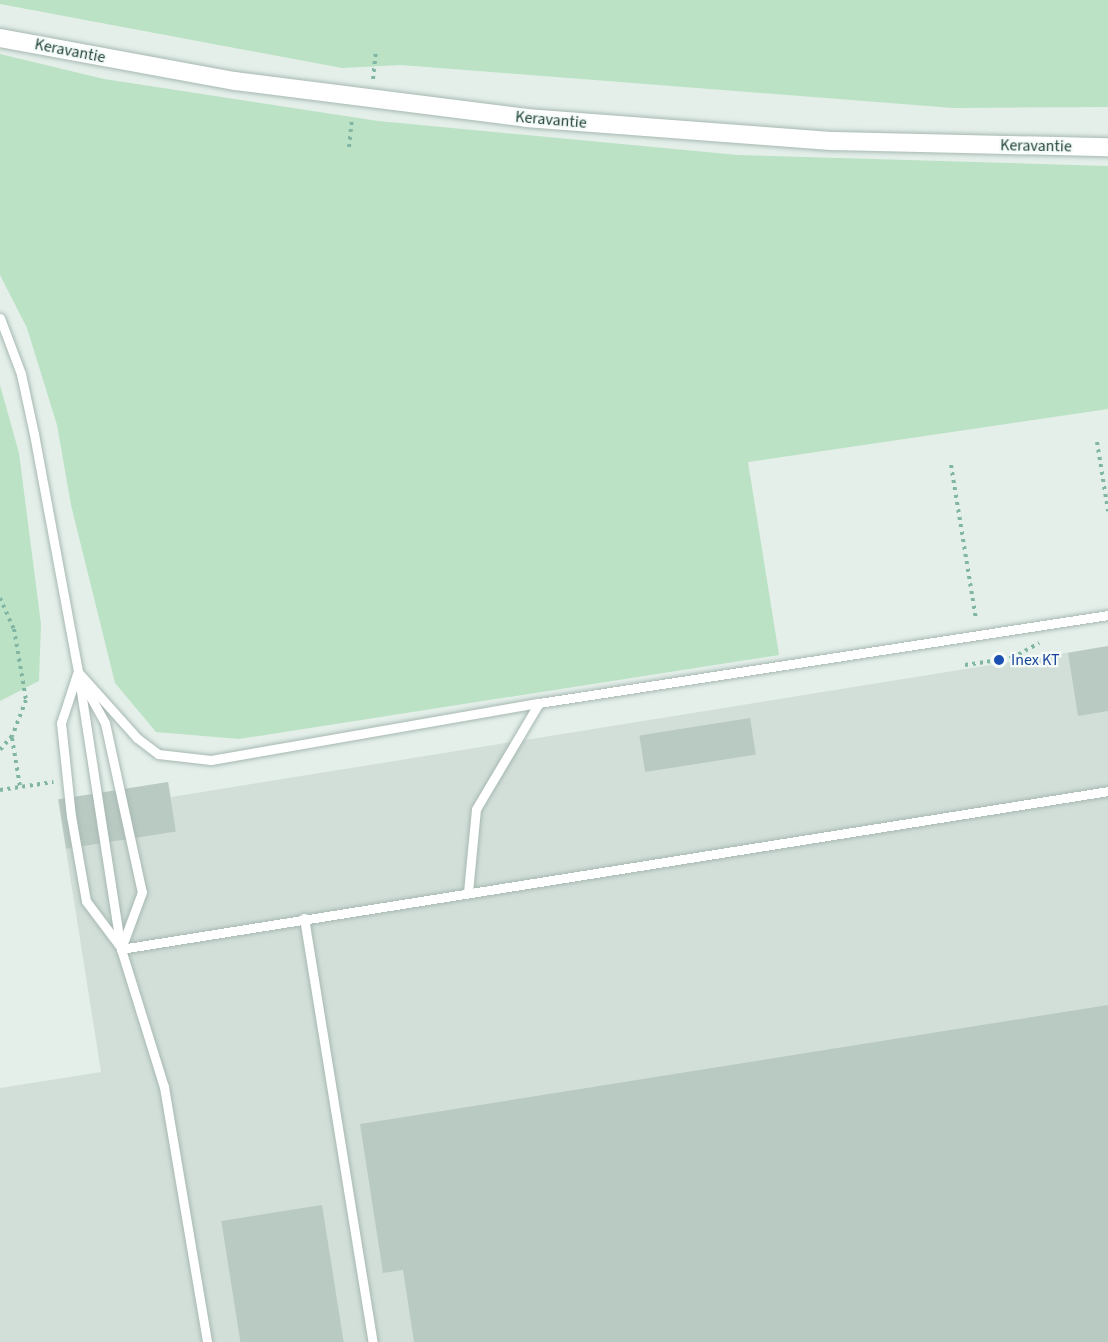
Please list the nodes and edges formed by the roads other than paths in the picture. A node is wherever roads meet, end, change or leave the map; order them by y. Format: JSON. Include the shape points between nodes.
{"nodes":[{"id":1,"x":0,"y":38,"type":"edge"},
{"id":2,"x":1108,"y":147,"type":"edge"},
{"id":3,"x":0,"y":318,"type":"edge"},
{"id":4,"x":1108,"y":615,"type":"edge"},
{"id":5,"x":78,"y":672,"type":"junction"},
{"id":6,"x":539,"y":703,"type":"junction"},
{"id":7,"x":1108,"y":791,"type":"edge"},
{"id":8,"x":468,"y":892,"type":"junction"},
{"id":9,"x":304,"y":918,"type":"junction"},
{"id":10,"x":121,"y":949,"type":"junction"},
{"id":11,"x":207,"y":1342,"type":"edge"},
{"id":12,"x":373,"y":1342,"type":"edge"}],
"edges":[{"from":1,"to":2,"type":"main road","name":"Keravantie","via":[[236,81],[355,98],[687,133],[834,141]]},
{"from":3,"to":5,"type":"lane","via":[[23,384]]},
{"from":4,"to":6,"type":"lane"},
{"from":5,"to":6,"type":"lane","via":[[137,738],[158,754],[182,759],[211,760]]},
{"from":5,"to":10,"type":"lane"},
{"from":5,"to":10,"type":"lane","via":[[105,723],[142,892]]},
{"from":5,"to":10,"type":"lane","via":[[60,723],[72,816],[86,901]]},
{"from":6,"to":8,"type":"lane","via":[[476,809]]},
{"from":7,"to":8,"type":"lane"},
{"from":8,"to":9,"type":"lane"},
{"from":9,"to":10,"type":"lane"},
{"from":9,"to":12,"type":"lane"},
{"from":10,"to":11,"type":"lane","via":[[164,1088]]}]}
